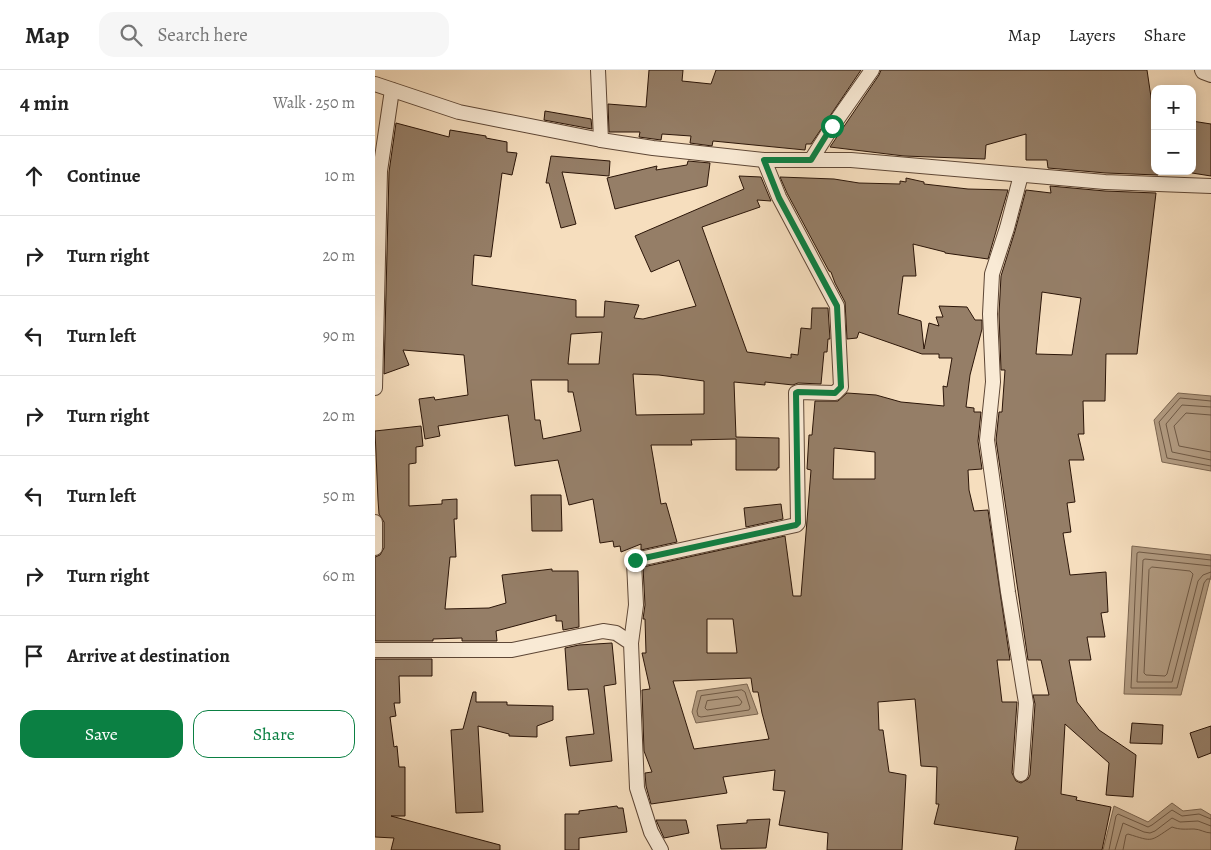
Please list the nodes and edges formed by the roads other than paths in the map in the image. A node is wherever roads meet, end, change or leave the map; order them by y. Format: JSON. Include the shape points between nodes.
{"nodes":[{"id":1,"x":598,"y":70,"type":"edge"},
{"id":2,"x":873,"y":70,"type":"edge"},
{"id":3,"x":1202,"y":70,"type":"edge"},
{"id":4,"x":1211,"y":75,"type":"edge"},
{"id":5,"x":375,"y":84,"type":"edge"},
{"id":6,"x":392,"y":90,"type":"junction"},
{"id":7,"x":601,"y":140,"type":"junction"},
{"id":8,"x":764,"y":160,"type":"junction"},
{"id":9,"x":811,"y":160,"type":"junction"},
{"id":10,"x":1021,"y":175,"type":"junction"},
{"id":11,"x":1211,"y":186,"type":"edge"},
{"id":12,"x":375,"y":388,"type":"edge"},
{"id":13,"x":375,"y":522,"type":"edge"},
{"id":14,"x":375,"y":548,"type":"edge"},
{"id":15,"x":631,"y":643,"type":"junction"},
{"id":16,"x":375,"y":650,"type":"edge"},
{"id":17,"x":1021,"y":774,"type":"dead end"},
{"id":18,"x":661,"y":850,"type":"edge"}],
"edges":[{"from":1,"to":7,"type":"street"},
{"from":2,"to":9,"type":"street"},
{"from":3,"to":4,"type":"street"},
{"from":5,"to":6,"type":"street"},
{"from":6,"to":7,"type":"street","via":[[459,112]]},
{"from":6,"to":12,"type":"street","via":[[380,171]]},
{"from":7,"to":8,"type":"street"},
{"from":8,"to":9,"type":"street"},
{"from":8,"to":15,"type":"street","via":[[779,198],[837,306],[841,387],[835,393],[796,393],[798,523],[635,560],[637,605]]},
{"from":9,"to":10,"type":"street","via":[[851,160]]},
{"from":10,"to":11,"type":"street"},
{"from":10,"to":17,"type":"street","via":[[992,274],[993,382],[987,440],[1025,703]]},
{"from":13,"to":14,"type":"street"},
{"from":15,"to":16,"type":"street","via":[[616,633],[603,631],[512,650]]},
{"from":15,"to":18,"type":"street","via":[[637,788],[651,832]]}]}
